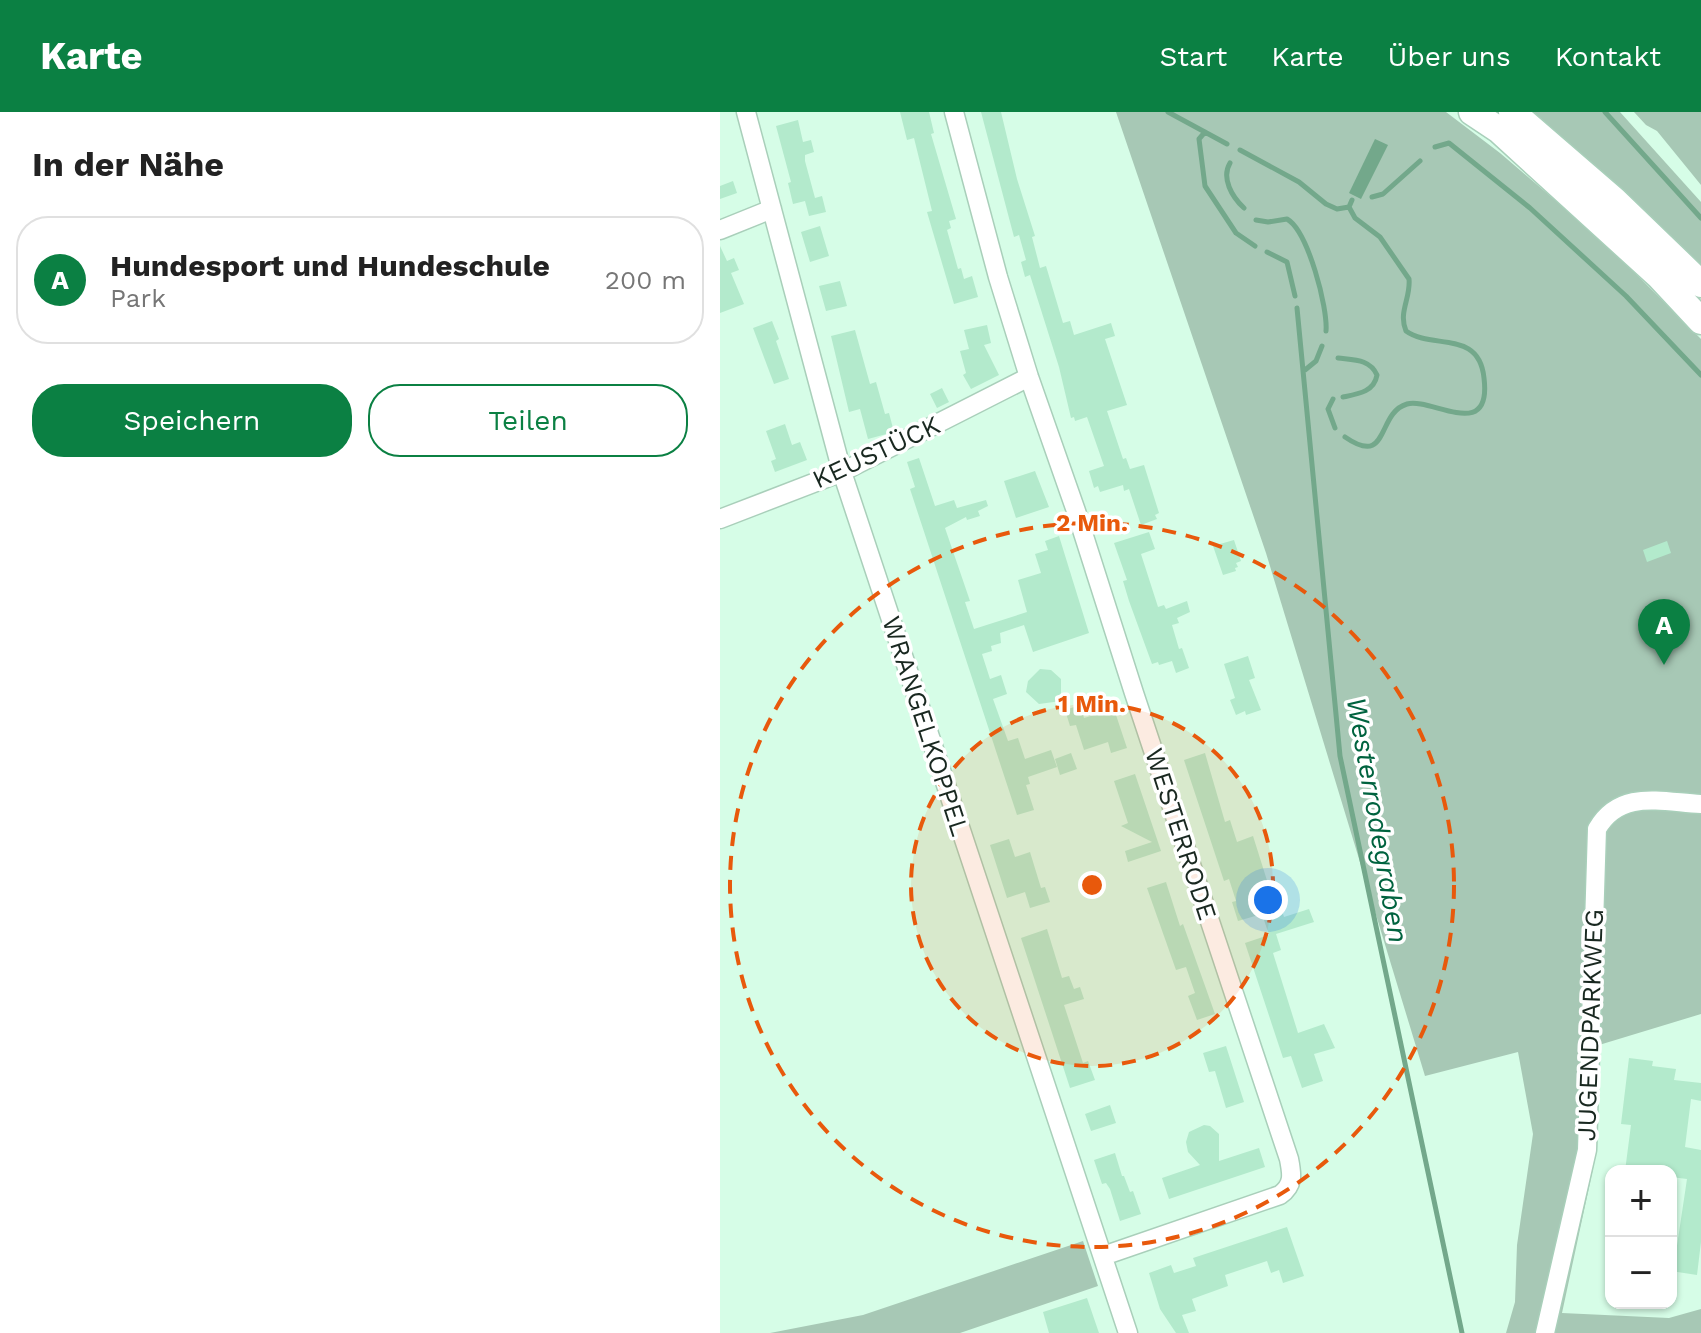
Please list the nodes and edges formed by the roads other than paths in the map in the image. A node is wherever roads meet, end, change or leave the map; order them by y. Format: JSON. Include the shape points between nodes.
{"nodes":[{"id":1,"x":746,"y":112,"type":"edge"},
{"id":2,"x":954,"y":112,"type":"edge"},
{"id":3,"x":1472,"y":112,"type":"edge"},
{"id":4,"x":1512,"y":112,"type":"edge"},
{"id":5,"x":772,"y":209,"type":"junction"},
{"id":6,"x":720,"y":230,"type":"edge"},
{"id":7,"x":1701,"y":284,"type":"edge"},
{"id":8,"x":1701,"y":321,"type":"edge"},
{"id":9,"x":1029,"y":377,"type":"junction"},
{"id":10,"x":842,"y":472,"type":"junction"},
{"id":11,"x":720,"y":519,"type":"edge"},
{"id":12,"x":1701,"y":804,"type":"edge"},
{"id":13,"x":1103,"y":1256,"type":"junction"},
{"id":14,"x":1128,"y":1333,"type":"edge"},
{"id":15,"x":1545,"y":1333,"type":"edge"}],
"edges":[{"from":1,"to":5,"type":"street","name":"WRANGELKOPPEL"},
{"from":2,"to":9,"type":"street","name":"WESTERRODE"},
{"from":3,"to":8,"type":"highway","via":[[1499,130]]},
{"from":4,"to":7,"type":"highway"},
{"from":5,"to":6,"type":"street"},
{"from":5,"to":10,"type":"street","name":"WRANGELKOPPEL"},
{"from":9,"to":10,"type":"street","name":"KEUSTÜCK"},
{"from":9,"to":13,"type":"street","name":"WESTERRODE","via":[[1292,1177],[1288,1189],[1271,1198]]},
{"from":10,"to":11,"type":"street","name":"KEUSTÜCK"},
{"from":10,"to":13,"type":"street","name":"WRANGELKOPPEL"},
{"from":12,"to":15,"type":"street","name":"JUGENDPARKWEG","via":[[1627,803],[1614,807],[1597,829],[1587,1150]]},
{"from":13,"to":14,"type":"street","name":"WRANGELKOPPEL"}]}
